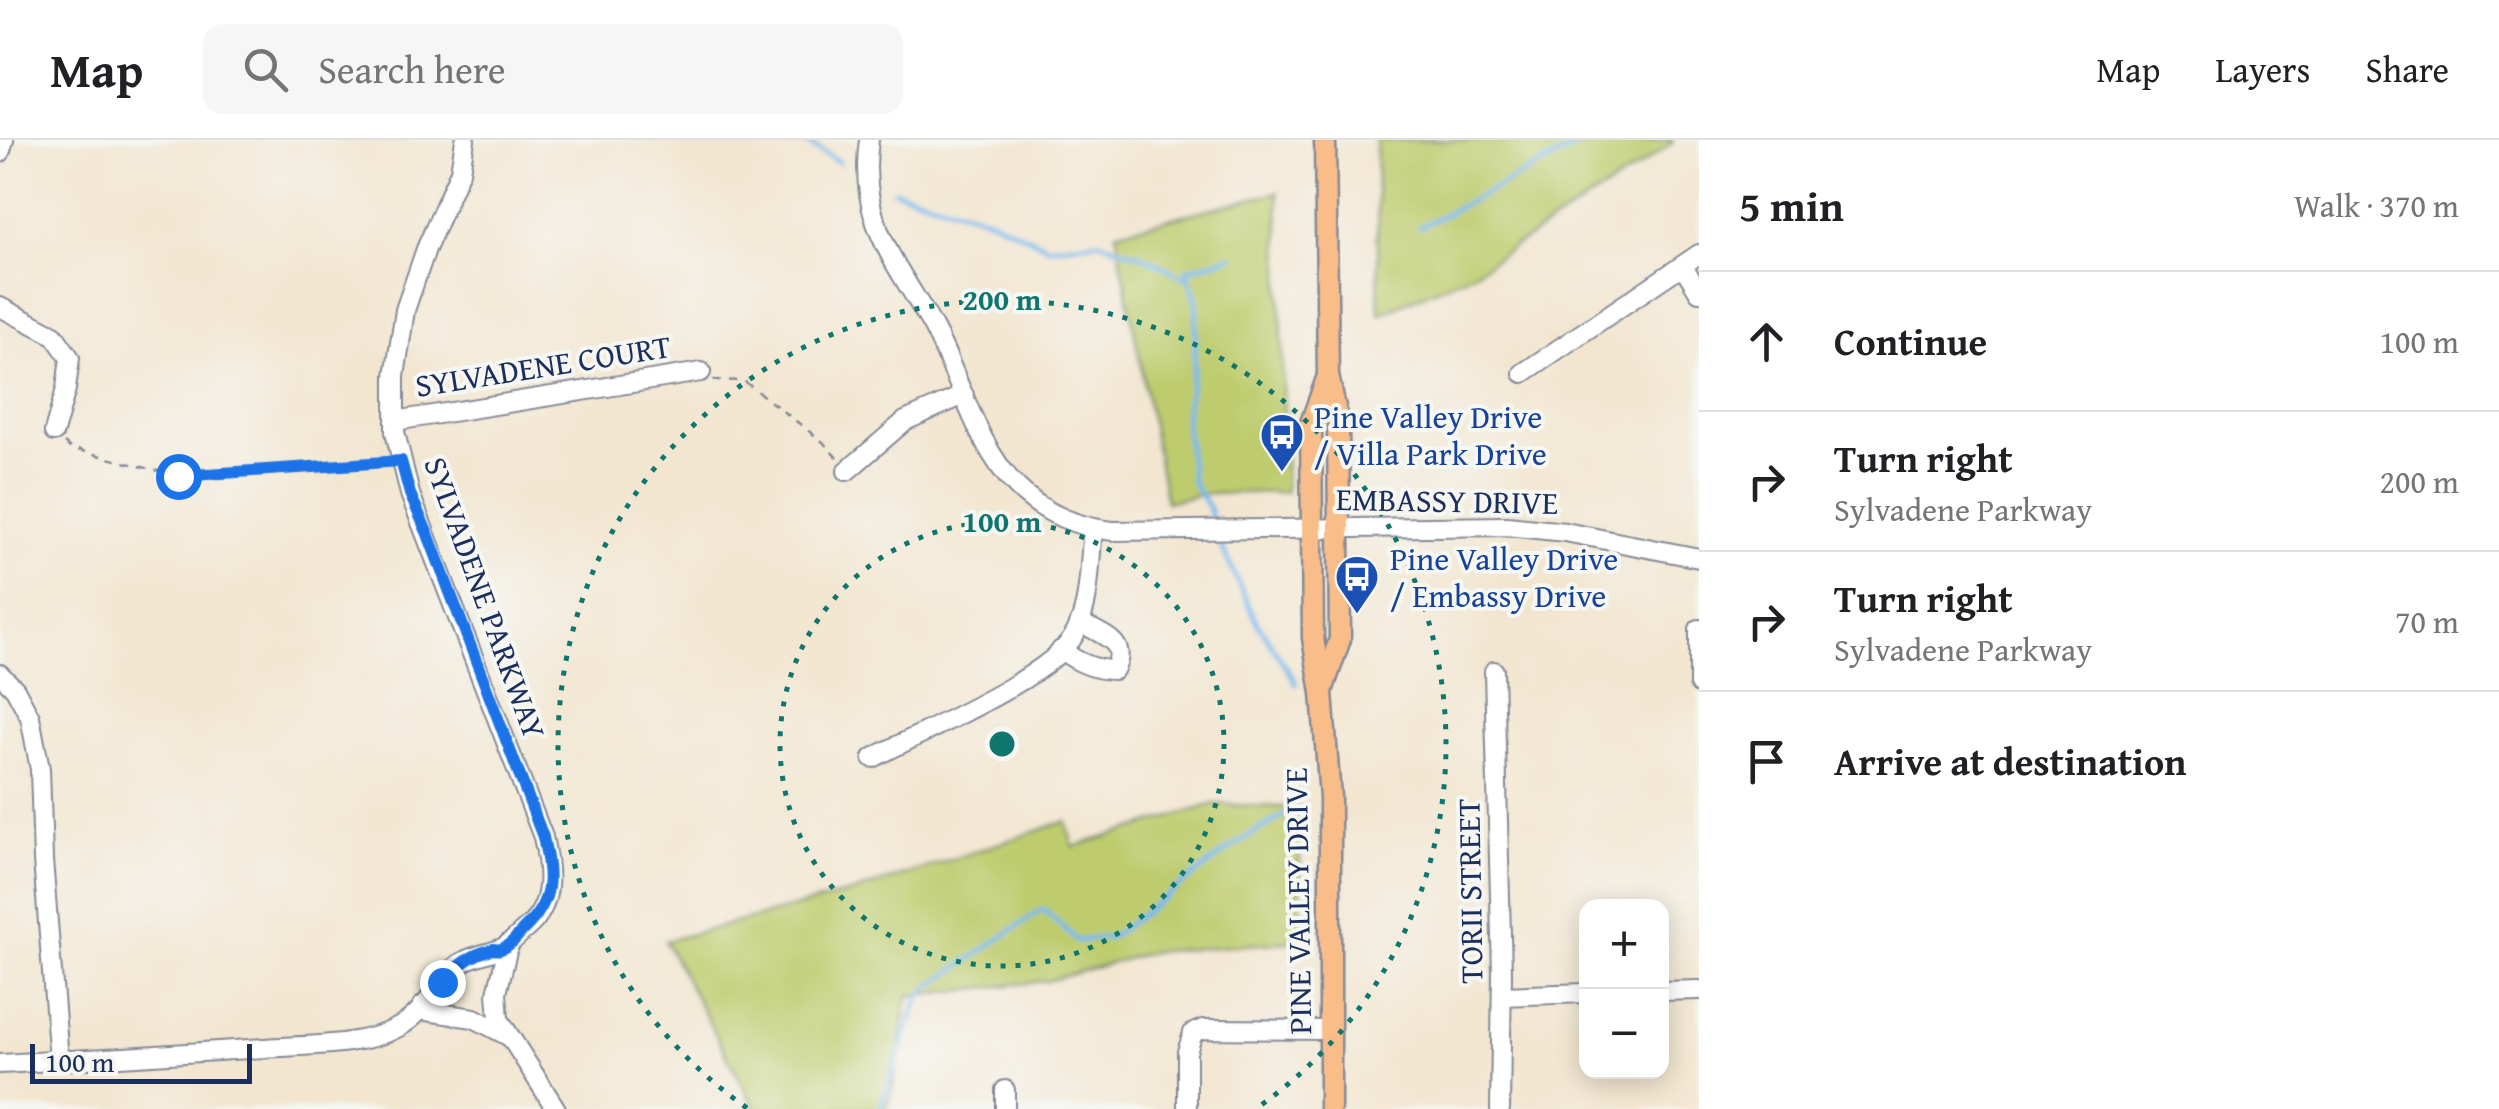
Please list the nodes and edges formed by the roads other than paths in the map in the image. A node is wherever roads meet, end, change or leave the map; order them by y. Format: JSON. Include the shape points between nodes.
{"nodes":[{"id":1,"x":4,"y":140,"type":"edge"},
{"id":2,"x":465,"y":140,"type":"edge"},
{"id":3,"x":868,"y":140,"type":"edge"},
{"id":4,"x":1325,"y":140,"type":"edge"},
{"id":5,"x":0,"y":153,"type":"edge"},
{"id":6,"x":1691,"y":260,"type":"edge"},
{"id":7,"x":1699,"y":292,"type":"edge"},
{"id":8,"x":0,"y":307,"type":"edge"},
{"id":9,"x":701,"y":372,"type":"road end"},
{"id":10,"x":1522,"y":373,"type":"dead end"},
{"id":11,"x":1328,"y":376,"type":"junction"},
{"id":12,"x":964,"y":395,"type":"junction"},
{"id":13,"x":395,"y":421,"type":"junction"},
{"id":14,"x":54,"y":432,"type":"road end"},
{"id":15,"x":847,"y":470,"type":"road end"},
{"id":16,"x":1312,"y":528,"type":"junction"},
{"id":17,"x":1338,"y":528,"type":"junction"},
{"id":18,"x":1093,"y":529,"type":"junction"},
{"id":19,"x":1699,"y":558,"type":"edge"},
{"id":20,"x":1080,"y":622,"type":"junction"},
{"id":21,"x":1699,"y":630,"type":"edge"},
{"id":22,"x":1061,"y":650,"type":"junction"},
{"id":23,"x":1494,"y":671,"type":"dead end"},
{"id":24,"x":0,"y":674,"type":"edge"},
{"id":25,"x":1699,"y":684,"type":"edge"},
{"id":26,"x":1322,"y":692,"type":"junction"},
{"id":27,"x":873,"y":758,"type":"dead end"},
{"id":28,"x":509,"y":944,"type":"junction"},
{"id":29,"x":1699,"y":990,"type":"edge"},
{"id":30,"x":1669,"y":991,"type":"edge"},
{"id":31,"x":1579,"y":993,"type":"edge"},
{"id":32,"x":1502,"y":996,"type":"junction"},
{"id":33,"x":422,"y":1006,"type":"junction"},
{"id":34,"x":1330,"y":1030,"type":"junction"},
{"id":35,"x":509,"y":1036,"type":"junction"},
{"id":36,"x":58,"y":1060,"type":"junction"},
{"id":37,"x":0,"y":1064,"type":"edge"},
{"id":38,"x":556,"y":1109,"type":"edge"},
{"id":39,"x":1187,"y":1109,"type":"edge"},
{"id":40,"x":1330,"y":1109,"type":"edge"},
{"id":41,"x":1500,"y":1109,"type":"edge"}],
"edges":[{"from":1,"to":5,"type":"street"},
{"from":2,"to":13,"type":"street","name":"SYLVADENE PARKWAY","via":[[460,171],[405,310]]},
{"from":3,"to":12,"type":"street","via":[[866,173],[876,224]]},
{"from":4,"to":11,"type":"main road","name":"PINE VALLEY DRIVE"},
{"from":6,"to":7,"type":"street"},
{"from":6,"to":10,"type":"street"},
{"from":8,"to":14,"type":"street","via":[[54,335],[70,358]]},
{"from":9,"to":13,"type":"street","name":"SYLVADENE COURT"},
{"from":11,"to":16,"type":"main road","name":"PINE VALLEY DRIVE","via":[[1311,423]]},
{"from":11,"to":17,"type":"main road","name":"PINE VALLEY DRIVE","via":[[1338,421]]},
{"from":12,"to":15,"type":"street","via":[[904,420]]},
{"from":12,"to":18,"type":"street","via":[[993,456],[1017,487],[1058,516]]},
{"from":13,"to":28,"type":"street","name":"SYLVADENE PARKWAY","via":[[418,514],[543,837],[547,896],[533,924]]},
{"from":16,"to":17,"type":"street","name":"EMBASSY DRIVE"},
{"from":16,"to":18,"type":"street","name":"EMBASSY DRIVE"},
{"from":16,"to":26,"type":"main road","name":"PINE VALLEY DRIVE","via":[[1313,638]]},
{"from":17,"to":19,"type":"street","name":"EMBASSY DRIVE","via":[[1535,528]]},
{"from":17,"to":26,"type":"main road","name":"PINE VALLEY DRIVE","via":[[1340,639]]},
{"from":18,"to":20,"type":"street"},
{"from":20,"to":22,"type":"street"},
{"from":20,"to":22,"type":"street","via":[[1115,642],[1121,657],[1114,670]]},
{"from":21,"to":25,"type":"street"},
{"from":22,"to":27,"type":"street","via":[[1022,681]]},
{"from":23,"to":32,"type":"street","name":"TORII STREET"},
{"from":24,"to":36,"type":"street","via":[[30,717],[40,769]]},
{"from":26,"to":34,"type":"main road","name":"PINE VALLEY DRIVE","via":[[1330,797]]},
{"from":28,"to":33,"type":"street","name":"SYLVADENE PARKWAY","via":[[454,967]]},
{"from":28,"to":35,"type":"street","via":[[497,993]]},
{"from":29,"to":30,"type":"street"},
{"from":31,"to":32,"type":"street"},
{"from":32,"to":41,"type":"street","name":"TORII STREET"},
{"from":33,"to":35,"type":"street","via":[[474,1018]]},
{"from":33,"to":36,"type":"street","name":"SYLVADENE PARKWAY","via":[[397,1028],[364,1040]]},
{"from":34,"to":39,"type":"street","via":[[1193,1033]]},
{"from":34,"to":40,"type":"main road","name":"PINE VALLEY DRIVE"},
{"from":35,"to":38,"type":"street"},
{"from":36,"to":37,"type":"street","name":"SYLVADENE PARKWAY"}]}
